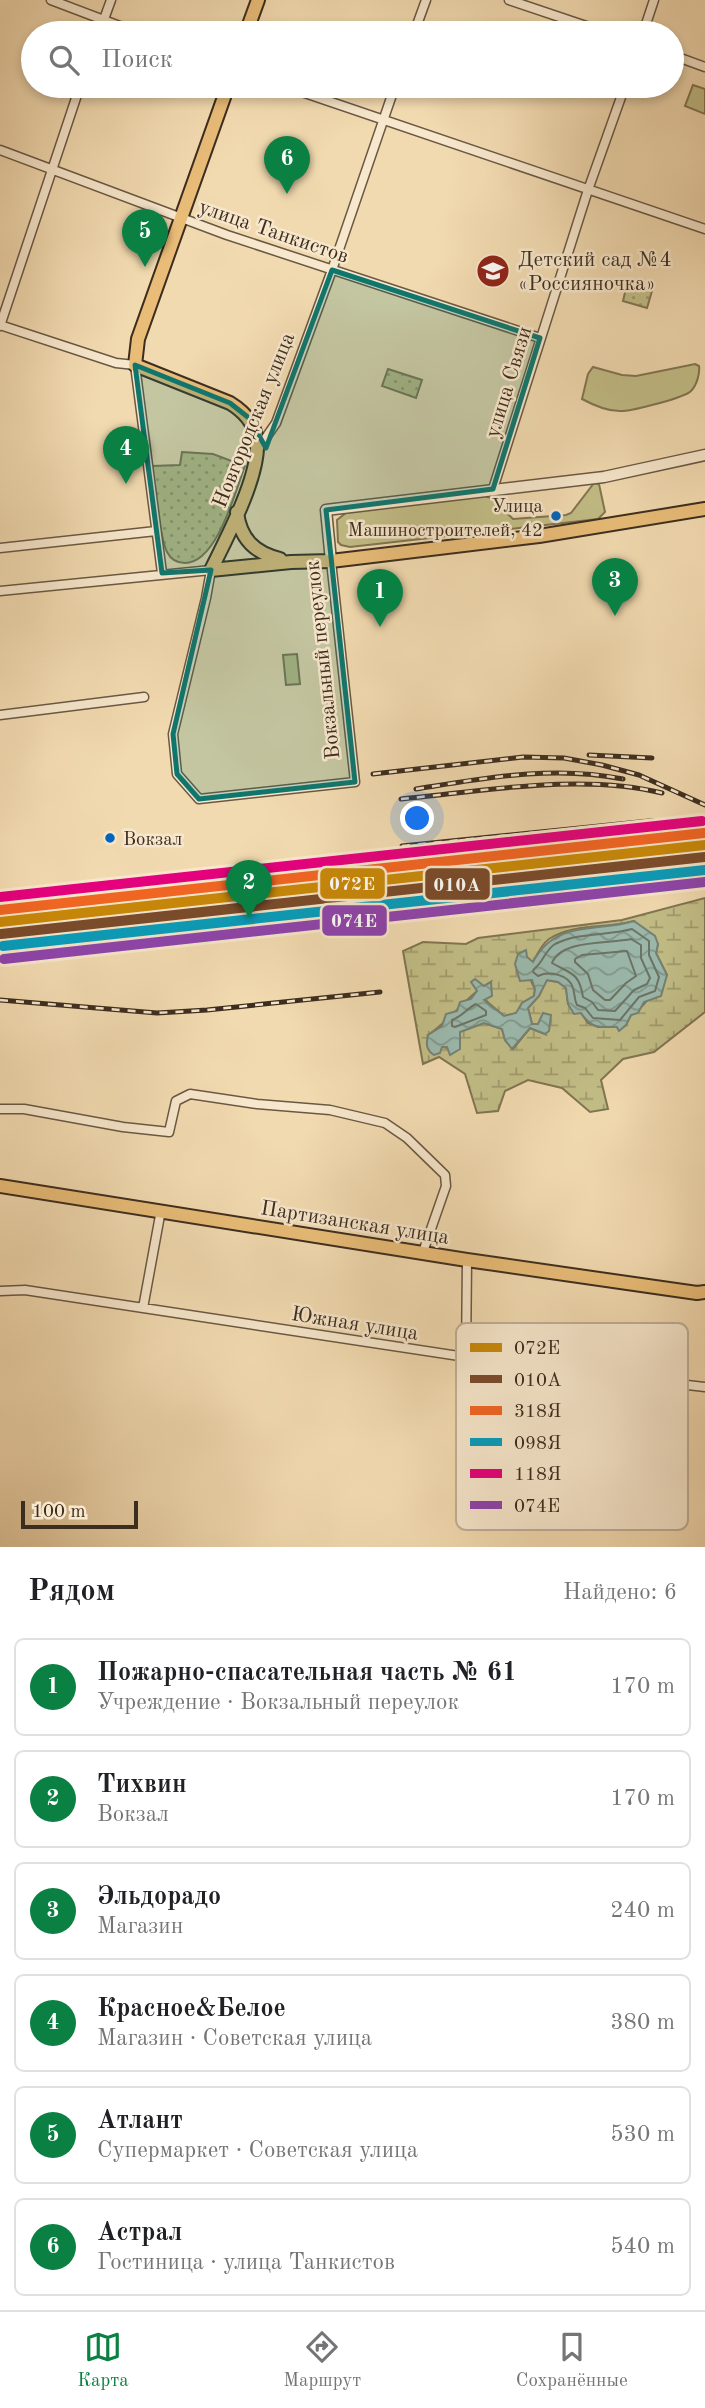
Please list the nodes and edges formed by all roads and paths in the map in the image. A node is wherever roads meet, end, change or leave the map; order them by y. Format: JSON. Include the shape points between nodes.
{"nodes":[{"id":1,"x":51,"y":0,"type":"edge"},
{"id":2,"x":111,"y":0,"type":"edge"},
{"id":3,"x":258,"y":0,"type":"edge"},
{"id":4,"x":426,"y":0,"type":"edge"},
{"id":5,"x":509,"y":0,"type":"edge"},
{"id":6,"x":654,"y":0,"type":"edge"},
{"id":7,"x":103,"y":20,"type":"joint"},
{"id":8,"x":250,"y":21,"type":"edge"},
{"id":9,"x":418,"y":21,"type":"edge"},
{"id":10,"x":571,"y":21,"type":"edge"},
{"id":11,"x":647,"y":21,"type":"edge"},
{"id":12,"x":684,"y":59,"type":"edge"},
{"id":13,"x":705,"y":67,"type":"edge"},
{"id":14,"x":76,"y":98,"type":"edge"},
{"id":15,"x":224,"y":98,"type":"edge"},
{"id":16,"x":318,"y":98,"type":"edge"},
{"id":17,"x":391,"y":98,"type":"edge"},
{"id":18,"x":621,"y":98,"type":"edge"},
{"id":19,"x":383,"y":121,"type":"junction"},
{"id":20,"x":0,"y":150,"type":"edge"},
{"id":21,"x":51,"y":168,"type":"junction"},
{"id":22,"x":587,"y":190,"type":"junction"},
{"id":23,"x":181,"y":218,"type":"junction"},
{"id":24,"x":705,"y":229,"type":"edge"},
{"id":25,"x":332,"y":270,"type":"junction"},
{"id":26,"x":0,"y":325,"type":"edge"},
{"id":27,"x":540,"y":338,"type":"junction"},
{"id":28,"x":135,"y":365,"type":"junction"},
{"id":29,"x":258,"y":449,"type":"junction"},
{"id":30,"x":705,"y":455,"type":"edge"},
{"id":31,"x":493,"y":489,"type":"junction"},
{"id":32,"x":705,"y":509,"type":"edge"},
{"id":33,"x":237,"y":512,"type":"junction"},
{"id":34,"x":156,"y":531,"type":"junction"},
{"id":35,"x":0,"y":548,"type":"edge"},
{"id":36,"x":331,"y":561,"type":"junction"},
{"id":37,"x":291,"y":562,"type":"junction"},
{"id":38,"x":211,"y":570,"type":"junction"},
{"id":39,"x":162,"y":573,"type":"junction"},
{"id":40,"x":0,"y":592,"type":"edge"},
{"id":41,"x":144,"y":697,"type":"dead end"},
{"id":42,"x":0,"y":715,"type":"edge"},
{"id":43,"x":177,"y":774,"type":"joint"},
{"id":44,"x":0,"y":1109,"type":"edge"},
{"id":45,"x":0,"y":1186,"type":"edge"},
{"id":46,"x":161,"y":1210,"type":"junction"},
{"id":47,"x":423,"y":1252,"type":"junction"},
{"id":48,"x":467,"y":1259,"type":"junction"},
{"id":49,"x":0,"y":1291,"type":"edge"},
{"id":50,"x":705,"y":1292,"type":"edge"},
{"id":51,"x":143,"y":1308,"type":"junction"},
{"id":52,"x":466,"y":1323,"type":"edge"},
{"id":53,"x":456,"y":1355,"type":"edge"}],
"edges":[{"from":1,"to":7,"type":"street"},
{"from":2,"to":7,"type":"street"},
{"from":3,"to":8,"type":"main road"},
{"from":4,"to":9,"type":"street"},
{"from":5,"to":10,"type":"street"},
{"from":6,"to":11,"type":"street"},
{"from":12,"to":13,"type":"street"},
{"from":14,"to":21,"type":"street"},
{"from":15,"to":23,"type":"main road"},
{"from":16,"to":19,"type":"street"},
{"from":17,"to":19,"type":"street","name":"Новгородская улица"},
{"from":18,"to":22,"type":"street","name":"улица Связи"},
{"from":19,"to":22,"type":"street"},
{"from":19,"to":25,"type":"street","name":"Новгородская улица"},
{"from":20,"to":21,"type":"street","name":"улица Танкистов"},
{"from":21,"to":23,"type":"street","name":"улица Танкистов"},
{"from":21,"to":26,"type":"street"},
{"from":22,"to":24,"type":"street"},
{"from":22,"to":27,"type":"street","name":"улица Связи"},
{"from":23,"to":25,"type":"street","name":"улица Танкистов"},
{"from":23,"to":28,"type":"main road","via":[[138,339]]},
{"from":25,"to":27,"type":"street","name":"улица Танкистов"},
{"from":25,"to":29,"type":"street","name":"Новгородская улица","via":[[276,423]]},
{"from":26,"to":28,"type":"street"},
{"from":27,"to":31,"type":"street","name":"улица Связи"},
{"from":28,"to":29,"type":"main road","via":[[242,410],[252,424]]},
{"from":28,"to":34,"type":"street"},
{"from":29,"to":33,"type":"main road","name":"Новгородская улица"},
{"from":30,"to":31,"type":"street","via":[[604,477]]},
{"from":31,"to":36,"type":"street","name":"Вокзальный переулок","via":[[326,510]]},
{"from":32,"to":36,"type":"main road","via":[[585,530]]},
{"from":33,"to":37,"type":"main road","via":[[240,529],[250,544],[267,556]]},
{"from":33,"to":38,"type":"main road","name":"Новгородская улица"},
{"from":34,"to":35,"type":"street"},
{"from":34,"to":39,"type":"street"},
{"from":36,"to":37,"type":"main road"},
{"from":36,"to":43,"type":"street","name":"Вокзальный переулок","via":[[355,782],[200,799]]},
{"from":37,"to":38,"type":"main road"},
{"from":38,"to":39,"type":"street"},
{"from":38,"to":43,"type":"street","name":"Новгородская улица","via":[[173,734]]},
{"from":39,"to":40,"type":"street"},
{"from":41,"to":42,"type":"street"},
{"from":44,"to":47,"type":"street","via":[[169,1132],[176,1101],[190,1094],[330,1110],[386,1123],[445,1175],[446,1186]]},
{"from":45,"to":46,"type":"main road","name":"Партизанская улица"},
{"from":46,"to":47,"type":"main road","name":"Партизанская улица"},
{"from":46,"to":51,"type":"street"},
{"from":47,"to":48,"type":"main road","name":"Партизанская улица"},
{"from":48,"to":50,"type":"main road","name":"Партизанская улица"},
{"from":48,"to":52,"type":"street"},
{"from":49,"to":51,"type":"street","name":"Южная улица","via":[[25,1290]]},
{"from":51,"to":53,"type":"street","name":"Южная улица"}]}
